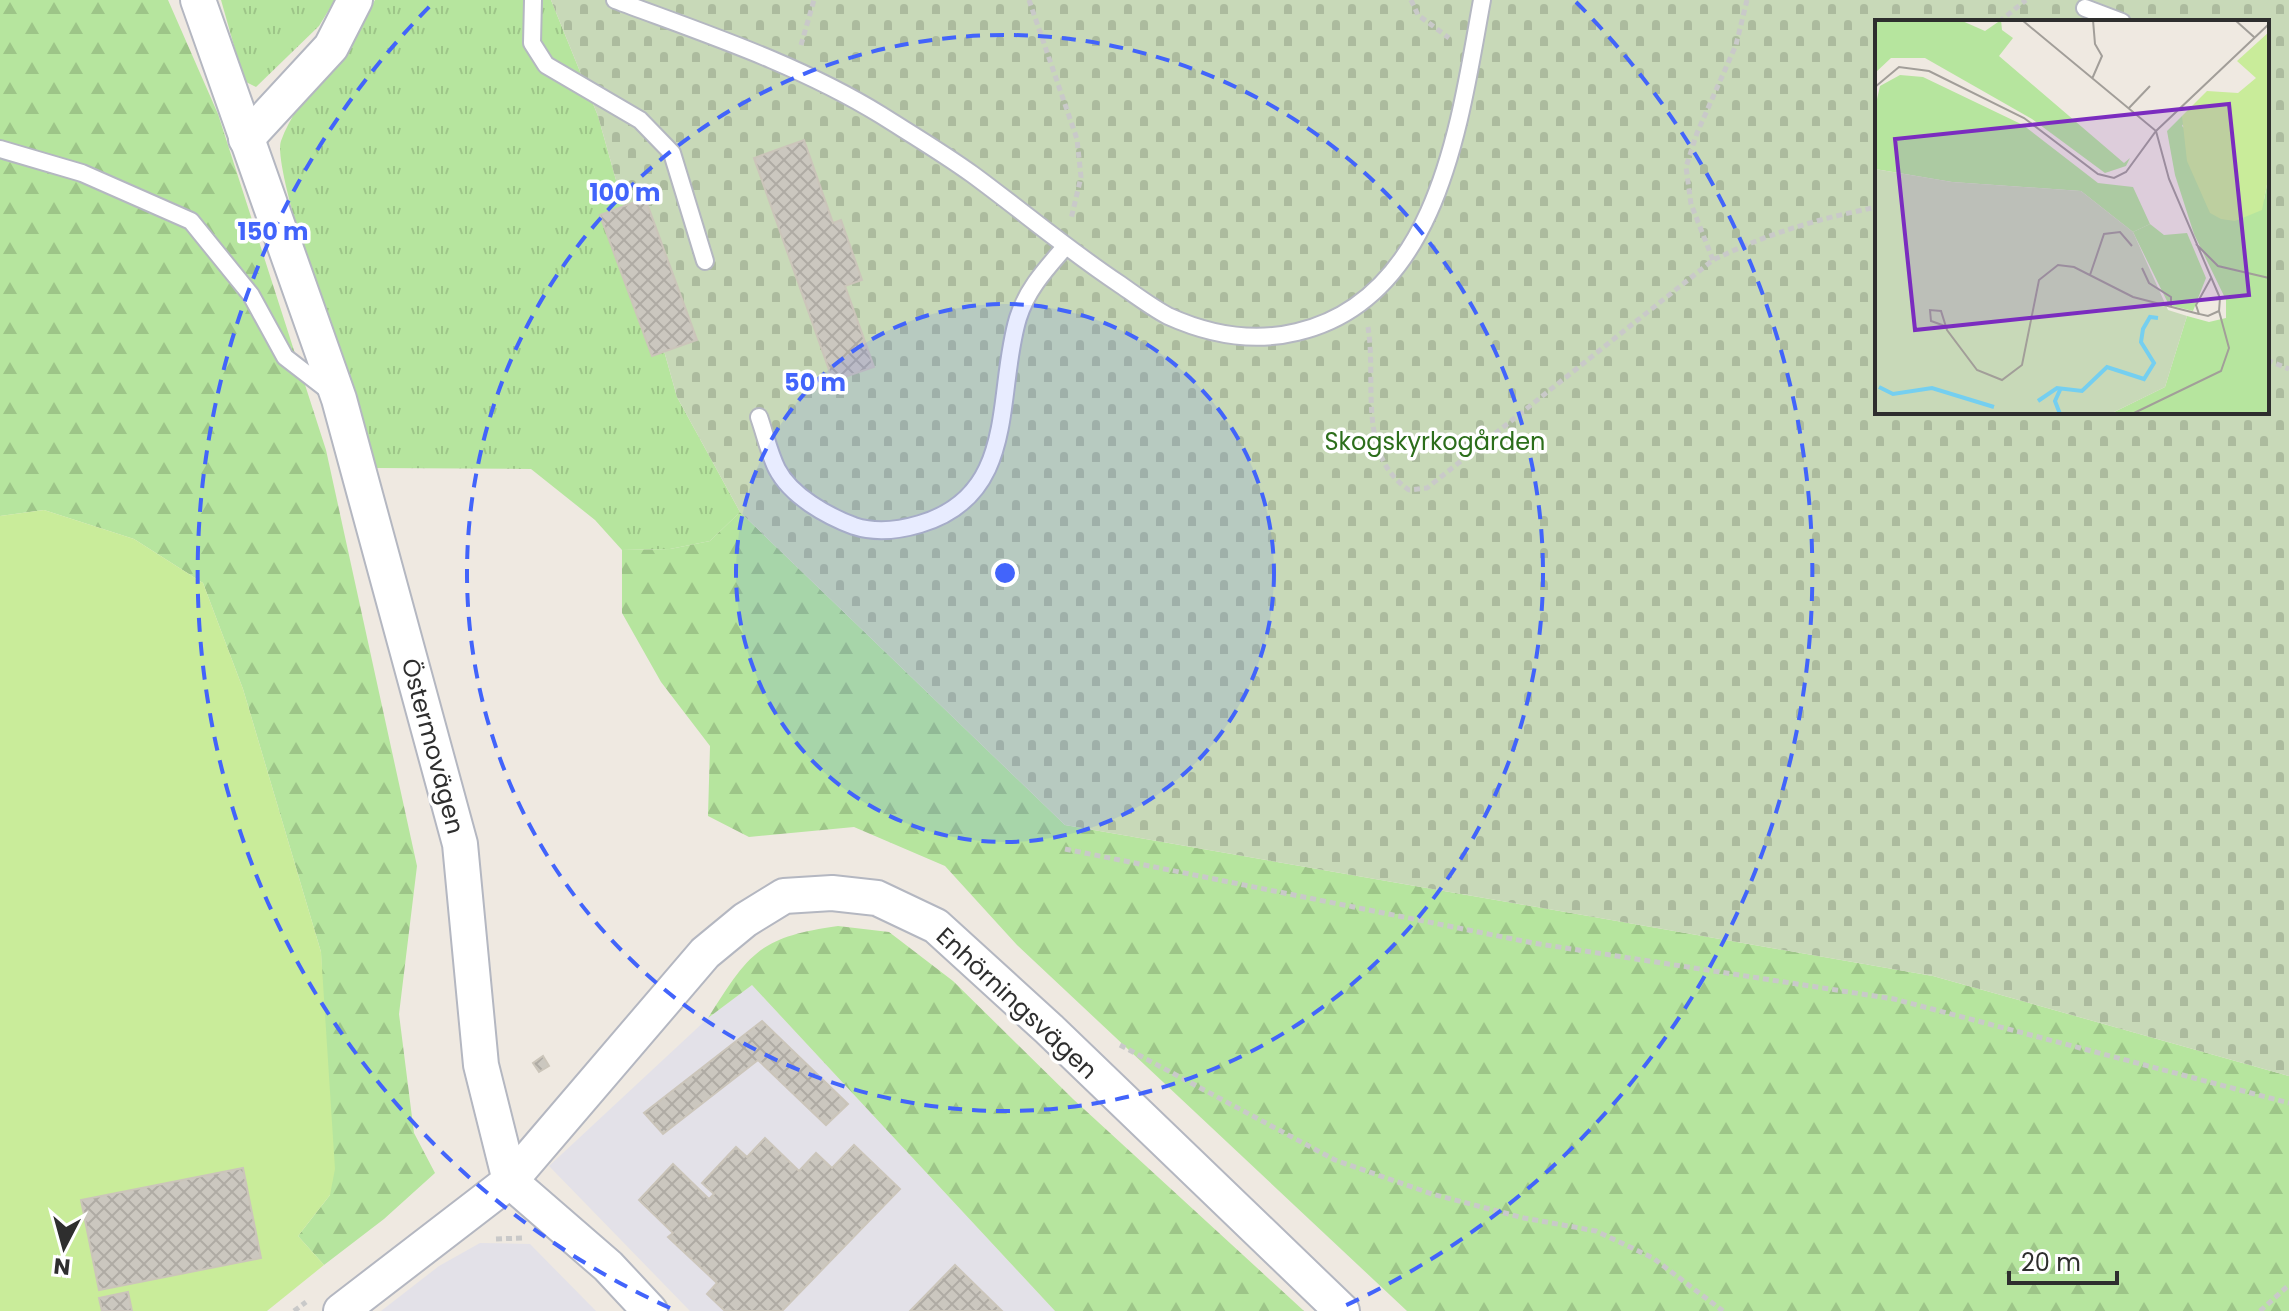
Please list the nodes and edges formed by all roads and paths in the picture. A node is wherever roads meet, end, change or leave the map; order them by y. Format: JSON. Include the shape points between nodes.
{"nodes":[{"id":1,"x":198,"y":0,"type":"edge"},
{"id":2,"x":355,"y":0,"type":"edge"},
{"id":3,"x":533,"y":0,"type":"edge"},
{"id":4,"x":615,"y":0,"type":"edge"},
{"id":5,"x":814,"y":0,"type":"edge"},
{"id":6,"x":1029,"y":0,"type":"edge"},
{"id":7,"x":1411,"y":0,"type":"edge"},
{"id":8,"x":1482,"y":0,"type":"edge"},
{"id":9,"x":1747,"y":0,"type":"edge"},
{"id":10,"x":2026,"y":0,"type":"edge"},
{"id":11,"x":2085,"y":10,"type":"edge"},
{"id":12,"x":2001,"y":20,"type":"edge"},
{"id":13,"x":2116,"y":20,"type":"edge"},
{"id":14,"x":1473,"y":50,"type":"junction"},
{"id":15,"x":791,"y":66,"type":"junction"},
{"id":16,"x":246,"y":139,"type":"junction"},
{"id":17,"x":0,"y":149,"type":"edge"},
{"id":18,"x":1875,"y":207,"type":"edge"},
{"id":19,"x":1065,"y":247,"type":"junction"},
{"id":20,"x":1713,"y":260,"type":"junction"},
{"id":21,"x":705,"y":261,"type":"dead end"},
{"id":22,"x":1365,"y":302,"type":"junction"},
{"id":23,"x":2269,"y":361,"type":"edge"},
{"id":24,"x":2289,"y":369,"type":"edge"},
{"id":25,"x":339,"y":399,"type":"junction"},
{"id":26,"x":759,"y":417,"type":"dead end"},
{"id":27,"x":1065,"y":849,"type":"dead end"},
{"id":28,"x":1119,"y":1044,"type":"dead end"},
{"id":29,"x":2289,"y":1103,"type":"edge"},
{"id":30,"x":510,"y":1181,"type":"junction"},
{"id":31,"x":462,"y":1219,"type":"junction"},
{"id":32,"x":532,"y":1240,"type":"dead end"},
{"id":33,"x":2289,"y":1285,"type":"edge"},
{"id":34,"x":330,"y":1302,"type":"edge"},
{"id":35,"x":294,"y":1311,"type":"edge"},
{"id":36,"x":650,"y":1311,"type":"edge"},
{"id":37,"x":1342,"y":1311,"type":"edge"},
{"id":38,"x":1723,"y":1311,"type":"edge"},
{"id":39,"x":2260,"y":1311,"type":"edge"}],
"edges":[{"from":1,"to":16,"type":"street","name":"Östermovägen"},
{"from":2,"to":16,"type":"street","via":[[331,47]]},
{"from":3,"to":21,"type":"lane","via":[[532,43],[546,65],[640,120],[672,153]]},
{"from":4,"to":15,"type":"lane"},
{"from":5,"to":15,"type":"path","via":[[808,30]]},
{"from":6,"to":19,"type":"path","via":[[1077,139],[1081,177]]},
{"from":7,"to":14,"type":"path","via":[[1418,15],[1438,33]]},
{"from":8,"to":14,"type":"lane"},
{"from":9,"to":20,"type":"path","via":[[1736,45],[1686,167],[1691,204]]},
{"from":10,"to":12,"type":"path"},
{"from":11,"to":13,"type":"lane"},
{"from":14,"to":22,"type":"lane","via":[[1463,107],[1426,220],[1411,251]]},
{"from":15,"to":19,"type":"lane","via":[[972,174]]},
{"from":16,"to":25,"type":"street","name":"Östermovägen"},
{"from":17,"to":25,"type":"lane","via":[[82,173],[191,221],[251,295],[285,357]]},
{"from":18,"to":20,"type":"path","via":[[1808,221]]},
{"from":19,"to":22,"type":"lane","via":[[1166,315],[1238,337],[1272,338],[1310,329]]},
{"from":19,"to":26,"type":"lane","via":[[1036,279],[1019,315],[1000,437],[990,467],[969,495],[938,518],[901,529],[864,529],[832,517],[778,471]]},
{"from":20,"to":22,"type":"path","via":[[1427,488],[1409,490],[1391,478],[1380,457],[1371,419]]},
{"from":23,"to":24,"type":"path"},
{"from":25,"to":30,"type":"street","name":"Östermovägen","via":[[460,844],[481,1065]]},
{"from":27,"to":29,"type":"path","via":[[1533,943],[1894,999]]},
{"from":28,"to":38,"type":"path","via":[[1335,1160],[1432,1194],[1596,1231],[1653,1258]]},
{"from":30,"to":31,"type":"street","name":"Enhörningsvägen"},
{"from":30,"to":36,"type":"street","via":[[608,1266]]},
{"from":30,"to":37,"type":"street","name":"Enhörningsvägen","via":[[705,953],[745,920],[784,896],[832,893],[877,898],[936,926]]},
{"from":31,"to":32,"type":"path","via":[[479,1239]]},
{"from":31,"to":34,"type":"street","name":"Enhörningsvägen"},
{"from":33,"to":39,"type":"path"},
{"from":34,"to":35,"type":"path"}]}
